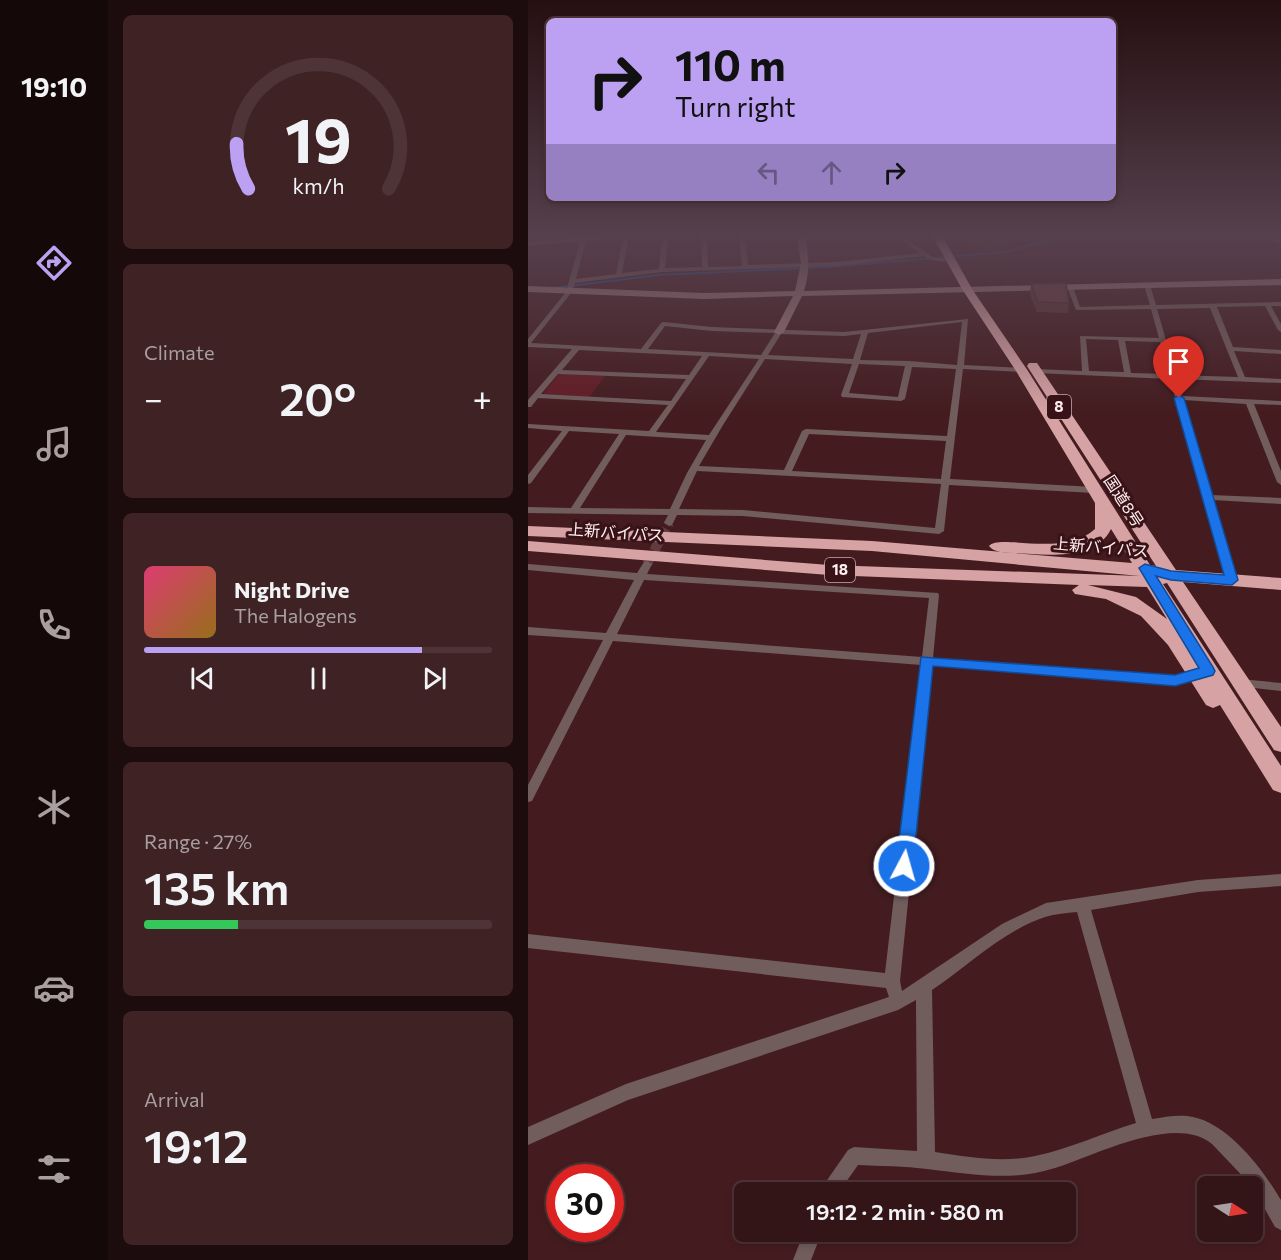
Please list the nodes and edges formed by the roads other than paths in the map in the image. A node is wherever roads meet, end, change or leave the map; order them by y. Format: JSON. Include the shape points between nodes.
{"nodes":[{"id":1,"x":566,"y":296,"type":"edge"},
{"id":2,"x":798,"y":296,"type":"edge"},
{"id":3,"x":978,"y":296,"type":"edge"},
{"id":4,"x":979,"y":296,"type":"edge"},
{"id":5,"x":1073,"y":296,"type":"edge"},
{"id":6,"x":1150,"y":296,"type":"edge"},
{"id":7,"x":1267,"y":304,"type":"junction"},
{"id":8,"x":1281,"y":304,"type":"edge"},
{"id":9,"x":1213,"y":306,"type":"junction"},
{"id":10,"x":1153,"y":307,"type":"junction"},
{"id":11,"x":1281,"y":330,"type":"edge"},
{"id":12,"x":779,"y":332,"type":"junction"},
{"id":13,"x":865,"y":333,"type":"junction"},
{"id":14,"x":1121,"y":339,"type":"junction"},
{"id":15,"x":1162,"y":340,"type":"junction"},
{"id":16,"x":528,"y":344,"type":"edge"},
{"id":17,"x":577,"y":348,"type":"junction"},
{"id":18,"x":1230,"y":349,"type":"junction"},
{"id":19,"x":644,"y":350,"type":"junction"},
{"id":20,"x":1281,"y":352,"type":"edge"},
{"id":21,"x":708,"y":353,"type":"junction"},
{"id":22,"x":764,"y":356,"type":"junction"},
{"id":23,"x":855,"y":361,"type":"junction"},
{"id":24,"x":909,"y":363,"type":"junction"},
{"id":25,"x":960,"y":366,"type":"junction"},
{"id":26,"x":1022,"y":370,"type":"junction"},
{"id":27,"x":1036,"y":371,"type":"junction"},
{"id":28,"x":556,"y":372,"type":"junction"},
{"id":29,"x":1086,"y":373,"type":"junction"},
{"id":30,"x":1128,"y":374,"type":"junction"},
{"id":31,"x":1173,"y":376,"type":"junction"},
{"id":32,"x":691,"y":377,"type":"junction"},
{"id":33,"x":1242,"y":379,"type":"junction"},
{"id":34,"x":1281,"y":381,"type":"edge"},
{"id":35,"x":536,"y":396,"type":"junction"},
{"id":36,"x":1179,"y":398,"type":"junction"},
{"id":37,"x":1249,"y":401,"type":"junction"},
{"id":38,"x":672,"y":403,"type":"junction"},
{"id":39,"x":1281,"y":403,"type":"edge"},
{"id":40,"x":528,"y":405,"type":"edge"},
{"id":41,"x":528,"y":426,"type":"edge"},
{"id":42,"x":567,"y":429,"type":"junction"},
{"id":43,"x":624,"y":432,"type":"junction"},
{"id":44,"x":651,"y":434,"type":"junction"},
{"id":45,"x":712,"y":438,"type":"junction"},
{"id":46,"x":950,"y":439,"type":"junction"},
{"id":47,"x":695,"y":468,"type":"junction"},
{"id":48,"x":787,"y":471,"type":"junction"},
{"id":49,"x":528,"y":481,"type":"edge"},
{"id":50,"x":944,"y":482,"type":"junction"},
{"id":51,"x":1281,"y":482,"type":"edge"},
{"id":52,"x":1097,"y":495,"type":"junction"},
{"id":53,"x":1208,"y":497,"type":"junction"},
{"id":54,"x":1281,"y":501,"type":"edge"},
{"id":55,"x":528,"y":510,"type":"edge"},
{"id":56,"x":574,"y":510,"type":"junction"},
{"id":57,"x":673,"y":512,"type":"junction"},
{"id":58,"x":669,"y":523,"type":"tunnel mouth"},
{"id":59,"x":528,"y":531,"type":"edge"},
{"id":60,"x":701,"y":536,"type":"junction"},
{"id":61,"x":528,"y":546,"type":"edge"},
{"id":62,"x":647,"y":564,"type":"tunnel mouth"},
{"id":63,"x":528,"y":567,"type":"edge"},
{"id":64,"x":829,"y":570,"type":"junction"},
{"id":65,"x":1156,"y":575,"type":"junction"},
{"id":66,"x":641,"y":577,"type":"junction"},
{"id":67,"x":1232,"y":580,"type":"junction"},
{"id":68,"x":1281,"y":584,"type":"edge"},
{"id":69,"x":528,"y":631,"type":"edge"},
{"id":70,"x":609,"y":638,"type":"junction"},
{"id":71,"x":926,"y":660,"type":"junction"},
{"id":72,"x":1202,"y":673,"type":"junction"},
{"id":73,"x":1240,"y":683,"type":"junction"},
{"id":74,"x":1281,"y":687,"type":"edge"},
{"id":75,"x":1281,"y":744,"type":"edge"},
{"id":76,"x":1281,"y":785,"type":"edge"},
{"id":77,"x":528,"y":797,"type":"edge"},
{"id":78,"x":1281,"y":880,"type":"edge"},
{"id":79,"x":1082,"y":904,"type":"junction"},
{"id":80,"x":528,"y":941,"type":"edge"},
{"id":81,"x":892,"y":981,"type":"junction"},
{"id":82,"x":924,"y":988,"type":"junction"},
{"id":83,"x":898,"y":1002,"type":"junction"},
{"id":84,"x":1146,"y":1129,"type":"junction"},
{"id":85,"x":528,"y":1136,"type":"edge"},
{"id":86,"x":926,"y":1161,"type":"junction"},
{"id":87,"x":836,"y":1182,"type":"edge"},
{"id":88,"x":1281,"y":1221,"type":"edge"},
{"id":89,"x":809,"y":1242,"type":"edge"},
{"id":90,"x":802,"y":1260,"type":"edge"}],
"edges":[{"from":1,"to":16,"type":"street"},
{"from":2,"to":12,"type":"street"},
{"from":3,"to":26,"type":"highway","name":"国道8号","number":"8"},
{"from":4,"to":27,"type":"highway","name":"国道8号","number":"8"},
{"from":5,"to":10,"type":"street","via":[[1078,309]]},
{"from":6,"to":10,"type":"street"},
{"from":7,"to":8,"type":"street"},
{"from":7,"to":9,"type":"street"},
{"from":7,"to":11,"type":"street"},
{"from":9,"to":10,"type":"street"},
{"from":9,"to":18,"type":"street"},
{"from":10,"to":15,"type":"street"},
{"from":12,"to":13,"type":"street"},
{"from":12,"to":19,"type":"street","via":[[663,324]]},
{"from":12,"to":22,"type":"street"},
{"from":13,"to":23,"type":"street"},
{"from":13,"to":25,"type":"street","via":[[966,320]]},
{"from":14,"to":15,"type":"street"},
{"from":14,"to":29,"type":"street","via":[[1082,337]]},
{"from":14,"to":30,"type":"street"},
{"from":15,"to":31,"type":"street"},
{"from":16,"to":17,"type":"street"},
{"from":17,"to":19,"type":"street"},
{"from":17,"to":28,"type":"street"},
{"from":18,"to":20,"type":"street"},
{"from":18,"to":33,"type":"street"},
{"from":19,"to":21,"type":"street"},
{"from":21,"to":22,"type":"street"},
{"from":21,"to":32,"type":"street"},
{"from":22,"to":23,"type":"street"},
{"from":22,"to":45,"type":"street"},
{"from":23,"to":24,"type":"street"},
{"from":23,"to":24,"type":"street","via":[[845,395],[902,399]]},
{"from":24,"to":25,"type":"street"},
{"from":25,"to":26,"type":"street"},
{"from":25,"to":46,"type":"street"},
{"from":26,"to":52,"type":"highway","name":"国道8号","number":"8"},
{"from":27,"to":29,"type":"street"},
{"from":27,"to":65,"type":"highway","name":"国道8号","number":"8"},
{"from":28,"to":32,"type":"street"},
{"from":28,"to":35,"type":"street"},
{"from":29,"to":30,"type":"street"},
{"from":30,"to":31,"type":"street"},
{"from":31,"to":33,"type":"street"},
{"from":31,"to":36,"type":"street"},
{"from":32,"to":38,"type":"street"},
{"from":33,"to":34,"type":"street"},
{"from":35,"to":38,"type":"street"},
{"from":35,"to":40,"type":"street"},
{"from":36,"to":37,"type":"street"},
{"from":36,"to":53,"type":"street"},
{"from":37,"to":39,"type":"street"},
{"from":37,"to":51,"type":"street"},
{"from":38,"to":44,"type":"street"},
{"from":41,"to":42,"type":"street"},
{"from":42,"to":43,"type":"street"},
{"from":42,"to":49,"type":"street"},
{"from":43,"to":44,"type":"street"},
{"from":43,"to":56,"type":"street"},
{"from":44,"to":45,"type":"street"},
{"from":45,"to":47,"type":"street"},
{"from":46,"to":48,"type":"street","via":[[806,431]]},
{"from":46,"to":50,"type":"street"},
{"from":47,"to":48,"type":"street"},
{"from":47,"to":57,"type":"street"},
{"from":48,"to":50,"type":"street"},
{"from":50,"to":52,"type":"street"},
{"from":50,"to":57,"type":"street","via":[[939,531],[743,513]]},
{"from":52,"to":60,"type":"highway","via":[[1103,530],[1088,543],[1065,548]]},
{"from":52,"to":65,"type":"highway","name":"国道8号","number":"8"},
{"from":53,"to":54,"type":"street"},
{"from":53,"to":67,"type":"street"},
{"from":55,"to":56,"type":"street"},
{"from":56,"to":57,"type":"street"},
{"from":57,"to":58,"type":"street"},
{"from":59,"to":60,"type":"highway","name":"上新バイパス","number":"18"},
{"from":60,"to":65,"type":"highway","name":"上新バイパス","number":"18","via":[[872,546]]},
{"from":61,"to":64,"type":"highway","name":"上新バイパス","number":"18"},
{"from":62,"to":66,"type":"street"},
{"from":63,"to":66,"type":"street"},
{"from":64,"to":65,"type":"highway","name":"上新バイパス","number":"18"},
{"from":64,"to":72,"type":"highway","via":[[1087,590],[1120,597],[1156,616]]},
{"from":65,"to":67,"type":"highway"},
{"from":65,"to":72,"type":"highway","name":"国道8号","number":"8"},
{"from":65,"to":73,"type":"highway","name":"国道8号","number":"8"},
{"from":66,"to":70,"type":"street"},
{"from":66,"to":71,"type":"street","via":[[933,595]]},
{"from":67,"to":68,"type":"highway"},
{"from":69,"to":70,"type":"street"},
{"from":70,"to":71,"type":"street"},
{"from":70,"to":77,"type":"street"},
{"from":71,"to":72,"type":"street","via":[[1175,680]]},
{"from":71,"to":81,"type":"street"},
{"from":72,"to":76,"type":"highway","name":"国道8号","number":"8"},
{"from":73,"to":74,"type":"street"},
{"from":73,"to":75,"type":"highway","name":"国道8号","number":"8"},
{"from":78,"to":79,"type":"street","via":[[1198,886]]},
{"from":79,"to":82,"type":"street","via":[[1023,918]]},
{"from":79,"to":84,"type":"street"},
{"from":80,"to":81,"type":"street"},
{"from":81,"to":83,"type":"street"},
{"from":82,"to":83,"type":"street"},
{"from":82,"to":86,"type":"street"},
{"from":83,"to":85,"type":"street","via":[[626,1092]]},
{"from":84,"to":86,"type":"street","via":[[1060,1159],[1014,1168]]},
{"from":84,"to":88,"type":"street","via":[[1178,1124],[1210,1131],[1262,1185]]},
{"from":86,"to":87,"type":"street","via":[[854,1156]]},
{"from":89,"to":90,"type":"street"}]}
